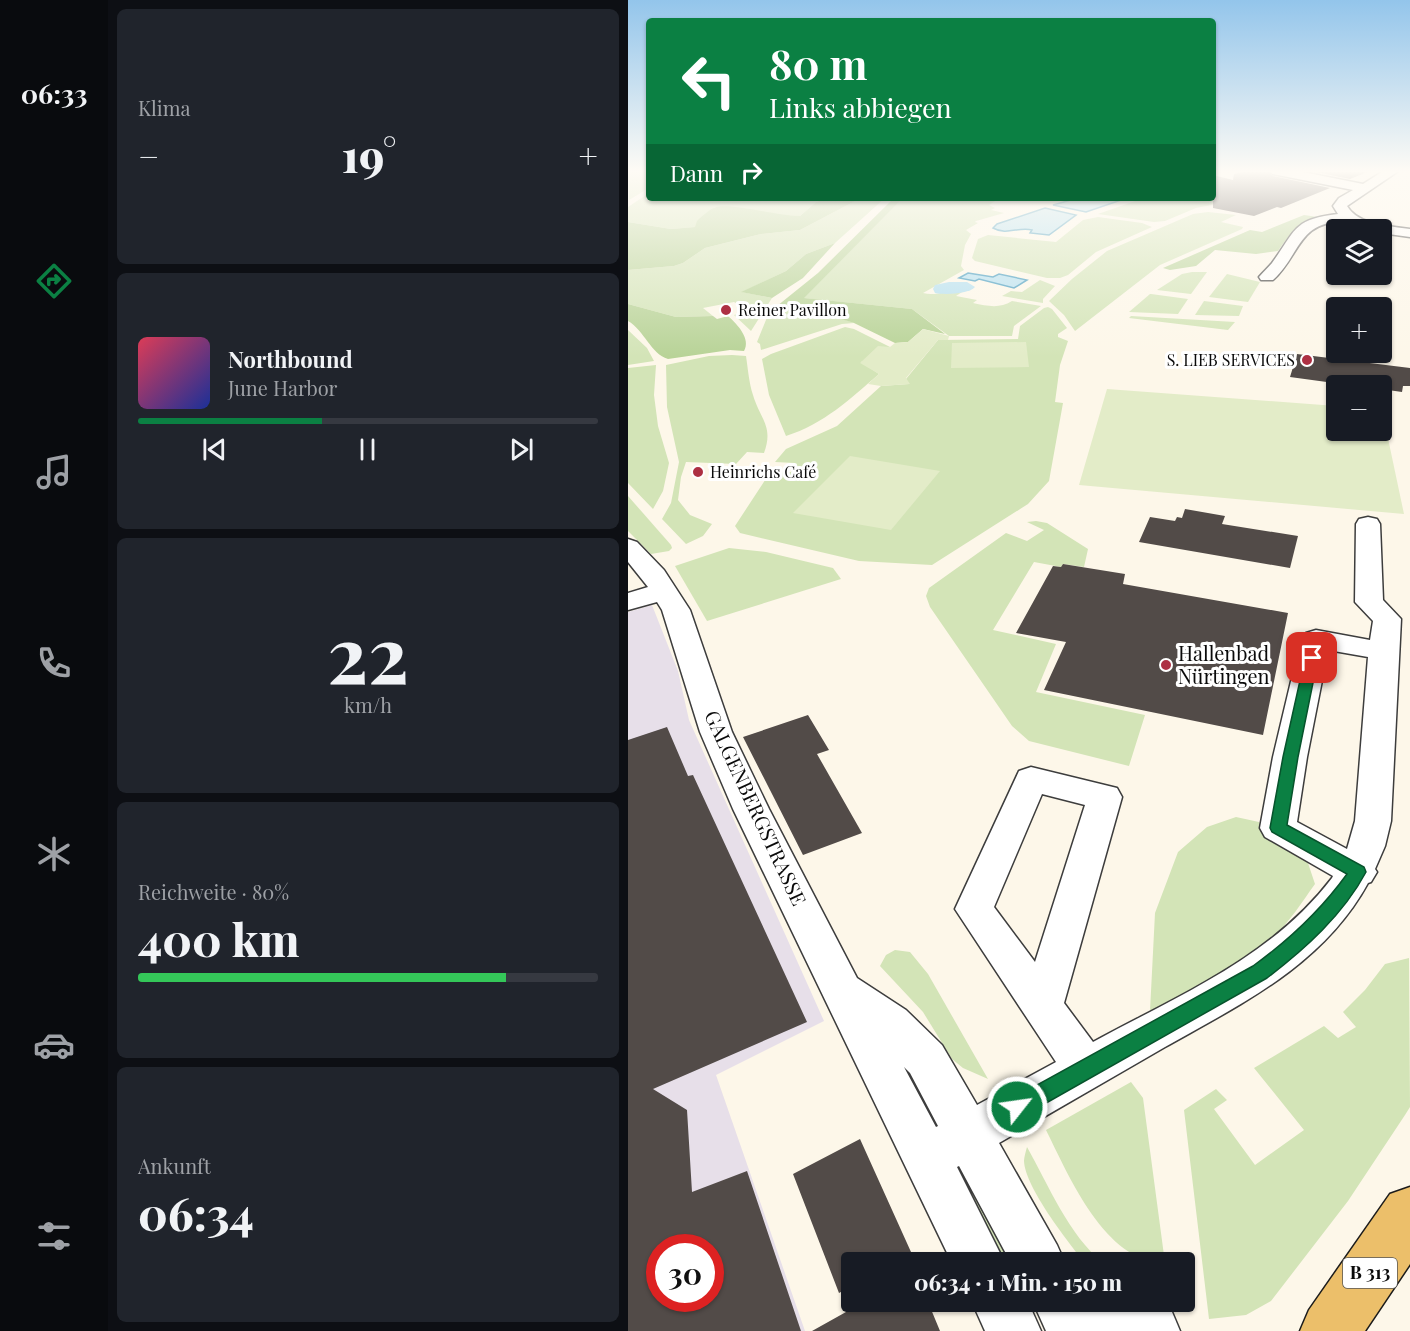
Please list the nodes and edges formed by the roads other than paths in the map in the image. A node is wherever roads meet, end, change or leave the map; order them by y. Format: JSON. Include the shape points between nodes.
{"nodes":[{"id":1,"x":1301,"y":232,"type":"edge"},
{"id":2,"x":1267,"y":277,"type":"dead end"},
{"id":3,"x":1368,"y":525,"type":"dead end"},
{"id":4,"x":628,"y":546,"type":"edge"},
{"id":5,"x":665,"y":591,"type":"junction"},
{"id":6,"x":628,"y":602,"type":"edge"},
{"id":7,"x":1383,"y":651,"type":"junction"},
{"id":8,"x":1358,"y":872,"type":"junction"},
{"id":9,"x":841,"y":989,"type":"junction"},
{"id":10,"x":1042,"y":1006,"type":"junction"},
{"id":11,"x":1086,"y":1068,"type":"junction"},
{"id":12,"x":969,"y":1135,"type":"junction"},
{"id":13,"x":925,"y":1159,"type":"junction"},
{"id":14,"x":1410,"y":1214,"type":"edge"},
{"id":15,"x":973,"y":1252,"type":"edge"},
{"id":16,"x":1033,"y":1252,"type":"edge"},
{"id":17,"x":1004,"y":1312,"type":"edge"},
{"id":18,"x":1066,"y":1312,"type":"edge"},
{"id":19,"x":1111,"y":1312,"type":"edge"},
{"id":20,"x":1014,"y":1331,"type":"edge"},
{"id":21,"x":1076,"y":1331,"type":"edge"},
{"id":22,"x":1153,"y":1331,"type":"edge"},
{"id":23,"x":1330,"y":1331,"type":"edge"}],
"edges":[{"from":1,"to":2,"type":"street","via":[[1280,265]]},
{"from":3,"to":7,"type":"street","via":[[1369,602],[1387,619]]},
{"from":4,"to":5,"type":"street","name":"GALGENBERGSTRASSE"},
{"from":5,"to":6,"type":"street"},
{"from":5,"to":9,"type":"street","name":"GALGENBERGSTRASSE","via":[[676,610],[716,732]]},
{"from":7,"to":8,"type":"street","via":[[1374,821]]},
{"from":7,"to":8,"type":"street","via":[[1316,639],[1278,828]]},
{"from":8,"to":11,"type":"street","via":[[1315,925],[1260,972]]},
{"from":9,"to":12,"type":"street","name":"GALGENBERGSTRASSE","via":[[891,1024],[926,1059]]},
{"from":9,"to":13,"type":"street","name":"GALGENBERGSTRASSE"},
{"from":10,"to":10,"type":"street","via":[[974,909],[1031,779],[1105,797]]},
{"from":10,"to":11,"type":"street"},
{"from":11,"to":12,"type":"street"},
{"from":12,"to":13,"type":"street"},
{"from":12,"to":16,"type":"street","name":"GALGENBERGSTRASSE"},
{"from":13,"to":15,"type":"street","name":"GALGENBERGSTRASSE"},
{"from":14,"to":23,"type":"main road","number":"B 313"},
{"from":17,"to":20,"type":"street"},
{"from":18,"to":21,"type":"street"},
{"from":19,"to":22,"type":"street"}]}
